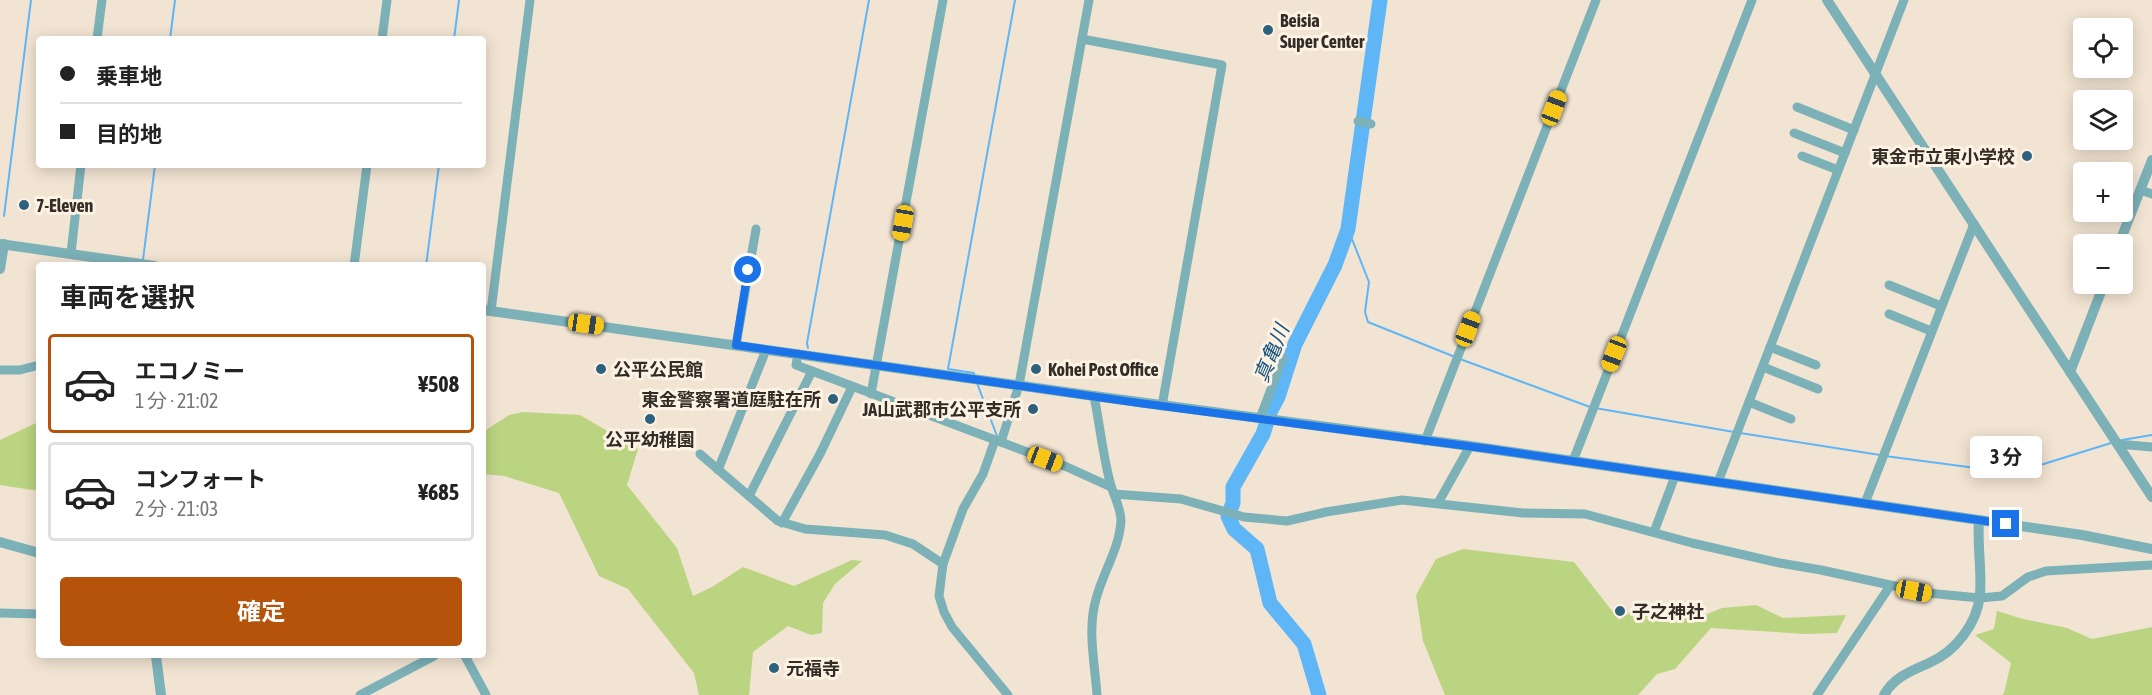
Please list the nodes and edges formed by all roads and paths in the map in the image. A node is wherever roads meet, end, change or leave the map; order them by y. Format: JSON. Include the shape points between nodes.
{"nodes":[{"id":1,"x":102,"y":0,"type":"edge"},
{"id":2,"x":387,"y":0,"type":"edge"},
{"id":3,"x":530,"y":0,"type":"edge"},
{"id":4,"x":943,"y":0,"type":"edge"},
{"id":5,"x":1089,"y":0,"type":"edge"},
{"id":6,"x":1596,"y":0,"type":"edge"},
{"id":7,"x":1752,"y":0,"type":"edge"},
{"id":8,"x":1827,"y":0,"type":"edge"},
{"id":9,"x":1904,"y":0,"type":"edge"},
{"id":10,"x":97,"y":36,"type":"edge"},
{"id":11,"x":382,"y":36,"type":"edge"},
{"id":12,"x":1082,"y":39,"type":"junction"},
{"id":13,"x":1875,"y":74,"type":"junction"},
{"id":14,"x":1797,"y":107,"type":"dead end"},
{"id":15,"x":1358,"y":121,"type":"dead end"},
{"id":16,"x":1371,"y":124,"type":"dead end"},
{"id":17,"x":1854,"y":130,"type":"junction"},
{"id":18,"x":1794,"y":133,"type":"dead end"},
{"id":19,"x":1845,"y":153,"type":"junction"},
{"id":20,"x":1802,"y":156,"type":"dead end"},
{"id":21,"x":2152,"y":160,"type":"edge"},
{"id":22,"x":81,"y":168,"type":"edge"},
{"id":23,"x":367,"y":168,"type":"edge"},
{"id":24,"x":1839,"y":170,"type":"junction"},
{"id":25,"x":2140,"y":190,"type":"junction"},
{"id":26,"x":2152,"y":194,"type":"edge"},
{"id":27,"x":1974,"y":224,"type":"junction"},
{"id":28,"x":756,"y":229,"type":"dead end"},
{"id":29,"x":2123,"y":234,"type":"edge"},
{"id":30,"x":2,"y":244,"type":"edge"},
{"id":31,"x":71,"y":253,"type":"junction"},
{"id":32,"x":129,"y":262,"type":"edge"},
{"id":33,"x":355,"y":262,"type":"edge"},
{"id":34,"x":0,"y":269,"type":"edge"},
{"id":35,"x":1888,"y":285,"type":"dead end"},
{"id":36,"x":2100,"y":294,"type":"edge"},
{"id":37,"x":1941,"y":306,"type":"junction"},
{"id":38,"x":487,"y":310,"type":"edge"},
{"id":39,"x":1889,"y":314,"type":"dead end"},
{"id":40,"x":1931,"y":331,"type":"junction"},
{"id":41,"x":736,"y":345,"type":"junction"},
{"id":42,"x":1770,"y":347,"type":"junction"},
{"id":43,"x":766,"y":350,"type":"junction"},
{"id":44,"x":798,"y":354,"type":"junction"},
{"id":45,"x":1283,"y":358,"type":"dead end"},
{"id":46,"x":878,"y":365,"type":"junction"},
{"id":47,"x":1816,"y":365,"type":"dead end"},
{"id":48,"x":36,"y":367,"type":"edge"},
{"id":49,"x":1763,"y":367,"type":"junction"},
{"id":50,"x":0,"y":370,"type":"edge"},
{"id":51,"x":812,"y":372,"type":"junction"},
{"id":52,"x":2070,"y":372,"type":"junction"},
{"id":53,"x":1019,"y":385,"type":"junction"},
{"id":54,"x":852,"y":387,"type":"junction"},
{"id":55,"x":1818,"y":389,"type":"dead end"},
{"id":56,"x":871,"y":394,"type":"junction"},
{"id":57,"x":1094,"y":396,"type":"junction"},
{"id":58,"x":1749,"y":402,"type":"junction"},
{"id":59,"x":1162,"y":406,"type":"junction"},
{"id":60,"x":1260,"y":418,"type":"junction"},
{"id":61,"x":1791,"y":419,"type":"dead end"},
{"id":62,"x":998,"y":441,"type":"junction"},
{"id":63,"x":1425,"y":441,"type":"junction"},
{"id":64,"x":2117,"y":444,"type":"junction"},
{"id":65,"x":1470,"y":446,"type":"junction"},
{"id":66,"x":2152,"y":447,"type":"edge"},
{"id":67,"x":700,"y":454,"type":"dead end"},
{"id":68,"x":1573,"y":460,"type":"junction"},
{"id":69,"x":718,"y":470,"type":"junction"},
{"id":70,"x":1675,"y":476,"type":"junction"},
{"id":71,"x":1718,"y":482,"type":"junction"},
{"id":72,"x":1113,"y":491,"type":"junction"},
{"id":73,"x":749,"y":496,"type":"junction"},
{"id":74,"x":2152,"y":497,"type":"edge"},
{"id":75,"x":1438,"y":503,"type":"junction"},
{"id":76,"x":1865,"y":503,"type":"junction"},
{"id":77,"x":1979,"y":520,"type":"junction"},
{"id":78,"x":782,"y":523,"type":"junction"},
{"id":79,"x":1654,"y":532,"type":"junction"},
{"id":80,"x":0,"y":542,"type":"edge"},
{"id":81,"x":2152,"y":549,"type":"edge"},
{"id":82,"x":36,"y":552,"type":"edge"},
{"id":83,"x":943,"y":564,"type":"junction"},
{"id":84,"x":2152,"y":565,"type":"edge"},
{"id":85,"x":1890,"y":586,"type":"junction"},
{"id":86,"x":1980,"y":598,"type":"junction"},
{"id":87,"x":0,"y":613,"type":"edge"},
{"id":88,"x":36,"y":614,"type":"edge"},
{"id":89,"x":156,"y":658,"type":"edge"},
{"id":90,"x":430,"y":658,"type":"edge"},
{"id":91,"x":466,"y":658,"type":"edge"},
{"id":92,"x":161,"y":695,"type":"edge"},
{"id":93,"x":360,"y":695,"type":"edge"},
{"id":94,"x":486,"y":695,"type":"edge"},
{"id":95,"x":1008,"y":695,"type":"edge"},
{"id":96,"x":1097,"y":695,"type":"edge"},
{"id":97,"x":1817,"y":695,"type":"edge"},
{"id":98,"x":1884,"y":695,"type":"edge"}],
"edges":[{"from":1,"to":10,"type":"street"},
{"from":2,"to":11,"type":"street"},
{"from":3,"to":38,"type":"street"},
{"from":4,"to":46,"type":"street"},
{"from":5,"to":12,"type":"street"},
{"from":6,"to":63,"type":"street"},
{"from":7,"to":68,"type":"street"},
{"from":8,"to":13,"type":"street"},
{"from":9,"to":13,"type":"street"},
{"from":12,"to":53,"type":"street"},
{"from":12,"to":59,"type":"street","via":[[1222,65]]},
{"from":13,"to":17,"type":"street"},
{"from":13,"to":27,"type":"street"},
{"from":14,"to":17,"type":"street"},
{"from":15,"to":16,"type":"street"},
{"from":17,"to":19,"type":"street"},
{"from":18,"to":19,"type":"street"},
{"from":19,"to":24,"type":"street"},
{"from":20,"to":24,"type":"street"},
{"from":21,"to":25,"type":"street"},
{"from":22,"to":31,"type":"street"},
{"from":23,"to":33,"type":"street"},
{"from":24,"to":42,"type":"street"},
{"from":25,"to":26,"type":"street"},
{"from":25,"to":29,"type":"street"},
{"from":27,"to":37,"type":"street"},
{"from":27,"to":52,"type":"street"},
{"from":28,"to":41,"type":"street"},
{"from":30,"to":31,"type":"street"},
{"from":30,"to":34,"type":"street"},
{"from":31,"to":32,"type":"street"},
{"from":35,"to":37,"type":"street"},
{"from":36,"to":52,"type":"street"},
{"from":37,"to":40,"type":"street"},
{"from":38,"to":41,"type":"street"},
{"from":39,"to":40,"type":"street"},
{"from":40,"to":76,"type":"street"},
{"from":41,"to":43,"type":"street"},
{"from":42,"to":47,"type":"street"},
{"from":42,"to":49,"type":"street"},
{"from":43,"to":44,"type":"street"},
{"from":43,"to":69,"type":"street"},
{"from":44,"to":46,"type":"street"},
{"from":44,"to":51,"type":"street","via":[[796,366]]},
{"from":45,"to":60,"type":"street"},
{"from":46,"to":53,"type":"street"},
{"from":46,"to":56,"type":"street"},
{"from":48,"to":50,"type":"street"},
{"from":49,"to":55,"type":"street"},
{"from":49,"to":58,"type":"street"},
{"from":51,"to":54,"type":"street"},
{"from":51,"to":73,"type":"street"},
{"from":52,"to":64,"type":"street"},
{"from":53,"to":57,"type":"street"},
{"from":53,"to":62,"type":"street"},
{"from":54,"to":56,"type":"street"},
{"from":54,"to":78,"type":"street"},
{"from":56,"to":62,"type":"street"},
{"from":57,"to":59,"type":"street"},
{"from":57,"to":72,"type":"street"},
{"from":58,"to":61,"type":"street"},
{"from":58,"to":71,"type":"street"},
{"from":59,"to":60,"type":"street"},
{"from":60,"to":63,"type":"street"},
{"from":62,"to":72,"type":"street","via":[[1067,467]]},
{"from":62,"to":83,"type":"street","via":[[963,509]]},
{"from":63,"to":65,"type":"street"},
{"from":64,"to":66,"type":"street"},
{"from":64,"to":74,"type":"street"},
{"from":65,"to":68,"type":"street"},
{"from":65,"to":75,"type":"street"},
{"from":67,"to":69,"type":"street"},
{"from":68,"to":70,"type":"street"},
{"from":69,"to":73,"type":"street"},
{"from":70,"to":71,"type":"street"},
{"from":70,"to":79,"type":"street"},
{"from":71,"to":76,"type":"street"},
{"from":72,"to":75,"type":"street","via":[[1182,499],[1244,517],[1287,521],[1402,500]]},
{"from":72,"to":96,"type":"street","via":[[1121,520],[1118,543],[1093,615]]},
{"from":73,"to":78,"type":"street"},
{"from":75,"to":79,"type":"street","via":[[1523,513],[1585,514]]},
{"from":76,"to":77,"type":"street"},
{"from":77,"to":81,"type":"street"},
{"from":77,"to":86,"type":"street"},
{"from":78,"to":83,"type":"street","via":[[805,529],[885,536],[913,544]]},
{"from":79,"to":85,"type":"street","via":[[1741,555]]},
{"from":80,"to":82,"type":"street"},
{"from":83,"to":95,"type":"street","via":[[939,596],[944,612]]},
{"from":84,"to":86,"type":"street","via":[[2046,571],[2028,577],[2002,596]]},
{"from":85,"to":86,"type":"street"},
{"from":85,"to":97,"type":"street"},
{"from":86,"to":98,"type":"street","via":[[1976,614],[1952,648],[1908,671]]},
{"from":87,"to":88,"type":"street"},
{"from":89,"to":92,"type":"street"},
{"from":90,"to":93,"type":"street"},
{"from":91,"to":94,"type":"street"}]}
